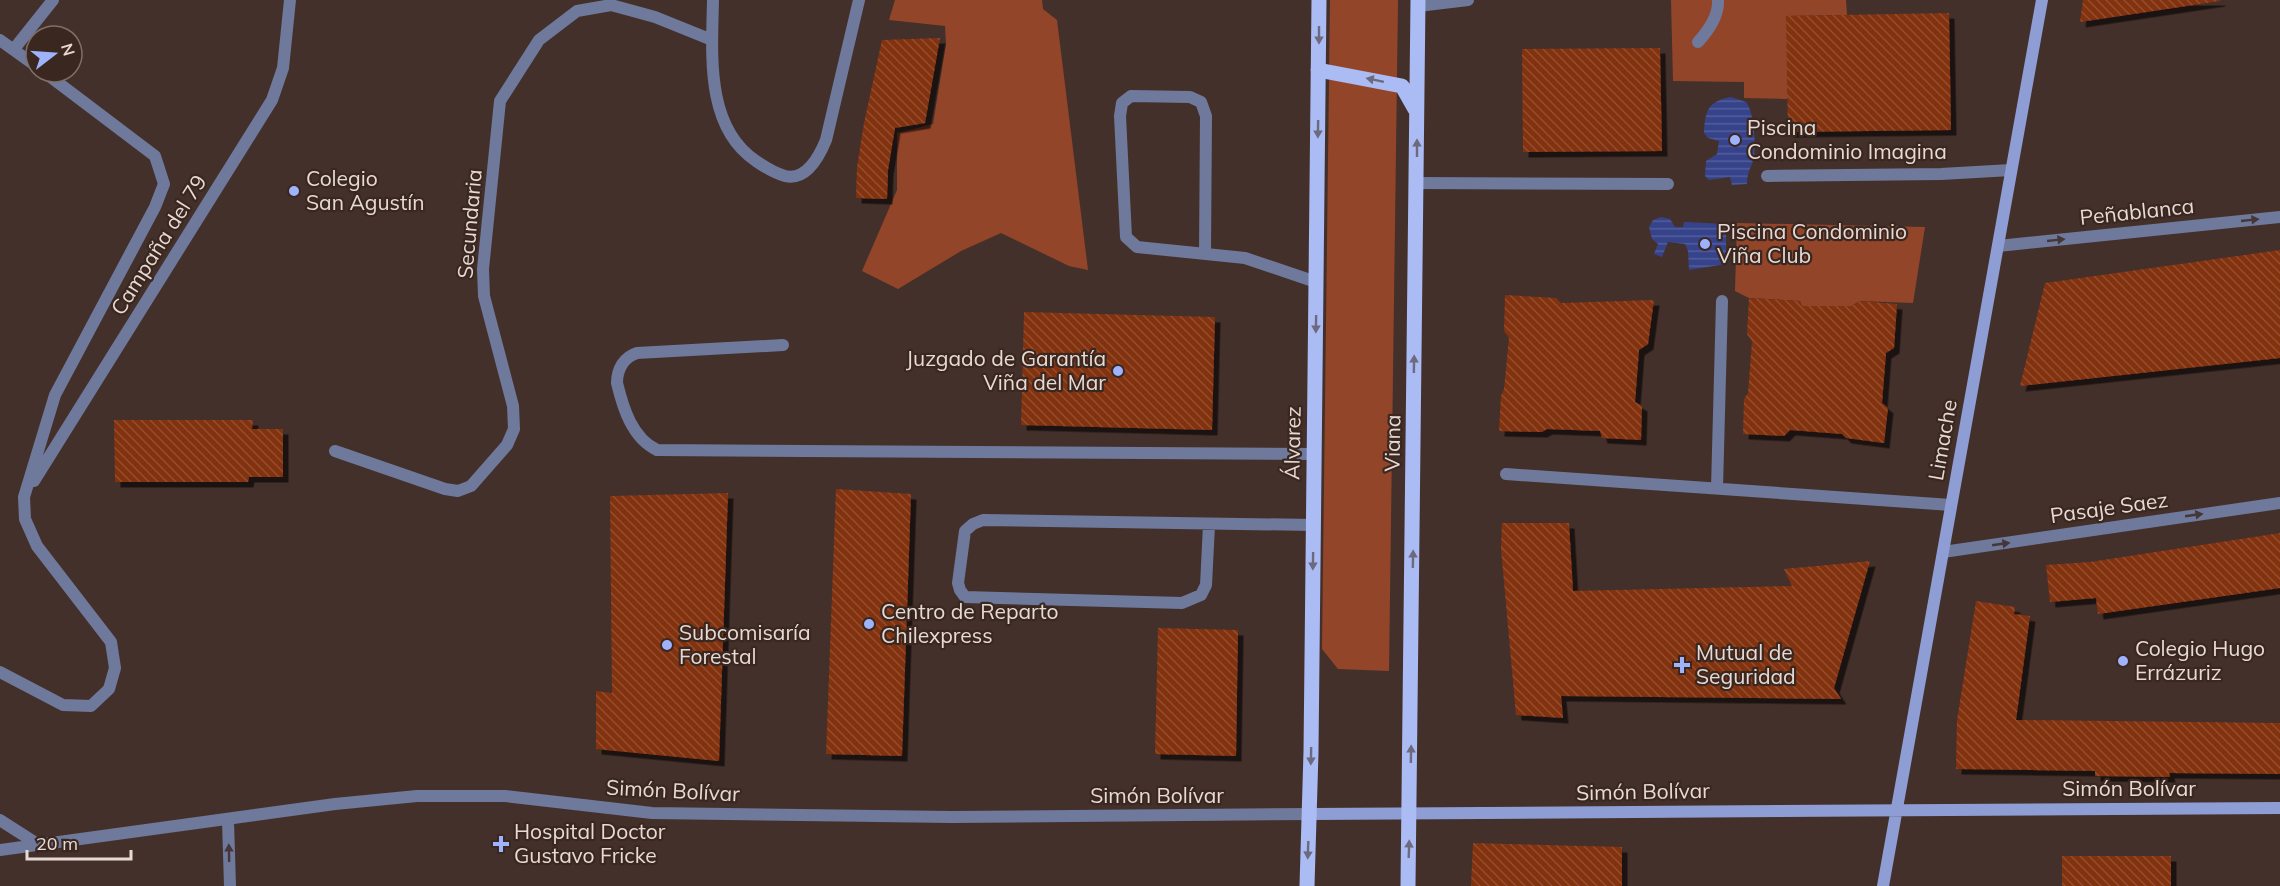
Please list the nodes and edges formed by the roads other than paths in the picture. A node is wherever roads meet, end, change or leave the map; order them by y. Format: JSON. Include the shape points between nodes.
{"nodes":[{"id":1,"x":52,"y":0,"type":"edge"},
{"id":2,"x":290,"y":0,"type":"edge"},
{"id":3,"x":713,"y":0,"type":"edge"},
{"id":4,"x":859,"y":0,"type":"edge"},
{"id":5,"x":1319,"y":0,"type":"edge"},
{"id":6,"x":1468,"y":0,"type":"edge"},
{"id":7,"x":1718,"y":0,"type":"edge"},
{"id":8,"x":2042,"y":0,"type":"edge"},
{"id":9,"x":1418,"y":3,"type":"edge"},
{"id":10,"x":0,"y":40,"type":"edge"},
{"id":11,"x":712,"y":40,"type":"junction"},
{"id":12,"x":1698,"y":42,"type":"dead end"},
{"id":13,"x":14,"y":49,"type":"junction"},
{"id":14,"x":24,"y":57,"type":"edge"},
{"id":15,"x":1318,"y":70,"type":"junction"},
{"id":16,"x":60,"y":84,"type":"edge"},
{"id":17,"x":1417,"y":112,"type":"junction"},
{"id":18,"x":2011,"y":170,"type":"junction"},
{"id":19,"x":1767,"y":176,"type":"dead end"},
{"id":20,"x":1416,"y":183,"type":"junction"},
{"id":21,"x":1668,"y":184,"type":"dead end"},
{"id":22,"x":2280,"y":217,"type":"edge"},
{"id":23,"x":1998,"y":246,"type":"junction"},
{"id":24,"x":1205,"y":253,"type":"junction"},
{"id":25,"x":1316,"y":282,"type":"junction"},
{"id":26,"x":1722,"y":301,"type":"dead end"},
{"id":27,"x":783,"y":345,"type":"dead end"},
{"id":28,"x":335,"y":451,"type":"dead end"},
{"id":29,"x":1314,"y":454,"type":"junction"},
{"id":30,"x":1506,"y":474,"type":"dead end"},
{"id":31,"x":1717,"y":488,"type":"junction"},
{"id":32,"x":24,"y":497,"type":"junction"},
{"id":33,"x":2280,"y":503,"type":"edge"},
{"id":34,"x":1952,"y":505,"type":"junction"},
{"id":35,"x":1209,"y":525,"type":"junction"},
{"id":36,"x":1313,"y":525,"type":"junction"},
{"id":37,"x":1943,"y":552,"type":"junction"},
{"id":38,"x":0,"y":672,"type":"edge"},
{"id":39,"x":2280,"y":808,"type":"edge"},
{"id":40,"x":1897,"y":809,"type":"junction"},
{"id":41,"x":1410,"y":813,"type":"junction"},
{"id":42,"x":1310,"y":814,"type":"junction"},
{"id":43,"x":0,"y":820,"type":"edge"},
{"id":44,"x":228,"y":820,"type":"junction"},
{"id":45,"x":39,"y":845,"type":"junction"},
{"id":46,"x":0,"y":850,"type":"edge"},
{"id":47,"x":230,"y":886,"type":"edge"},
{"id":48,"x":1307,"y":886,"type":"edge"},
{"id":49,"x":1408,"y":886,"type":"edge"},
{"id":50,"x":1883,"y":886,"type":"edge"}],
"edges":[{"from":1,"to":13,"type":"street"},
{"from":2,"to":32,"type":"street","name":"Campaña del 79","via":[[283,69],[272,100]]},
{"from":3,"to":11,"type":"street"},
{"from":4,"to":11,"type":"street","via":[[826,140],[820,154],[799,176],[775,173],[751,158],[734,140],[714,85]]},
{"from":5,"to":15,"type":"main road","name":"Álvarez","one_way":true},
{"from":6,"to":9,"type":"street"},
{"from":7,"to":12,"type":"street","via":[[1719,8],[1709,30]]},
{"from":8,"to":18,"type":"main road","name":"Limache"},
{"from":9,"to":17,"type":"main road","name":"Viana"},
{"from":10,"to":13,"type":"street"},
{"from":11,"to":28,"type":"street","name":"Secundaria","via":[[655,17],[611,6],[577,11],[539,40],[500,101],[483,269],[484,296],[513,406],[514,429],[507,445],[471,486],[458,491]]},
{"from":13,"to":14,"type":"street"},
{"from":17,"to":15,"type":"main road","one_way":true,"via":[[1402,86]]},
{"from":15,"to":25,"type":"main road","name":"Álvarez","one_way":true},
{"from":16,"to":32,"type":"street","name":"Campaña del 79","via":[[155,156],[164,184],[56,395]]},
{"from":20,"to":17,"type":"main road","name":"Viana","one_way":true},
{"from":18,"to":19,"type":"street"},
{"from":18,"to":23,"type":"main road","name":"Limache"},
{"from":20,"to":21,"type":"street"},
{"from":41,"to":20,"type":"main road","name":"Viana","one_way":true},
{"from":23,"to":22,"type":"street","name":"Peñablanca","one_way":true},
{"from":23,"to":34,"type":"main road","name":"Limache"},
{"from":24,"to":24,"type":"street","via":[[1137,247],[1126,237],[1120,116],[1122,104],[1131,96],[1190,97],[1201,102],[1206,116]]},
{"from":24,"to":25,"type":"street","via":[[1245,258]]},
{"from":25,"to":29,"type":"main road","name":"Álvarez","one_way":true},
{"from":26,"to":31,"type":"street"},
{"from":27,"to":29,"type":"street","via":[[630,355],[623,362],[616,383],[630,423],[657,450]]},
{"from":29,"to":36,"type":"main road","name":"Álvarez"},
{"from":30,"to":31,"type":"street"},
{"from":31,"to":34,"type":"street"},
{"from":32,"to":38,"type":"street","name":"Campaña del 79","via":[[25,519],[37,546],[111,642],[115,668],[109,689],[91,706],[63,705]]},
{"from":37,"to":33,"type":"street","name":"Pasaje Saez","one_way":true},
{"from":34,"to":37,"type":"main road","name":"Limache"},
{"from":35,"to":35,"type":"street","via":[[983,520],[965,531],[958,583],[965,597],[1182,603],[1201,595],[1206,585]]},
{"from":35,"to":36,"type":"street"},
{"from":36,"to":42,"type":"main road","name":"Álvarez","one_way":true},
{"from":37,"to":40,"type":"main road","name":"Limache"},
{"from":39,"to":40,"type":"main road","name":"Simón Bolívar"},
{"from":40,"to":41,"type":"main road","name":"Simón Bolívar"},
{"from":40,"to":50,"type":"main road","name":"Limache"},
{"from":41,"to":42,"type":"main road","name":"Simón Bolívar"},
{"from":49,"to":41,"type":"main road","name":"Viana","one_way":true},
{"from":42,"to":44,"type":"street","name":"Simón Bolívar","via":[[952,817],[652,813],[505,796],[417,796]]},
{"from":42,"to":48,"type":"main road","name":"Álvarez","one_way":true},
{"from":43,"to":45,"type":"street"},
{"from":44,"to":45,"type":"street","name":"Simón Bolívar"},
{"from":47,"to":44,"type":"street","one_way":true},
{"from":45,"to":46,"type":"street","name":"Simón Bolívar"}]}
